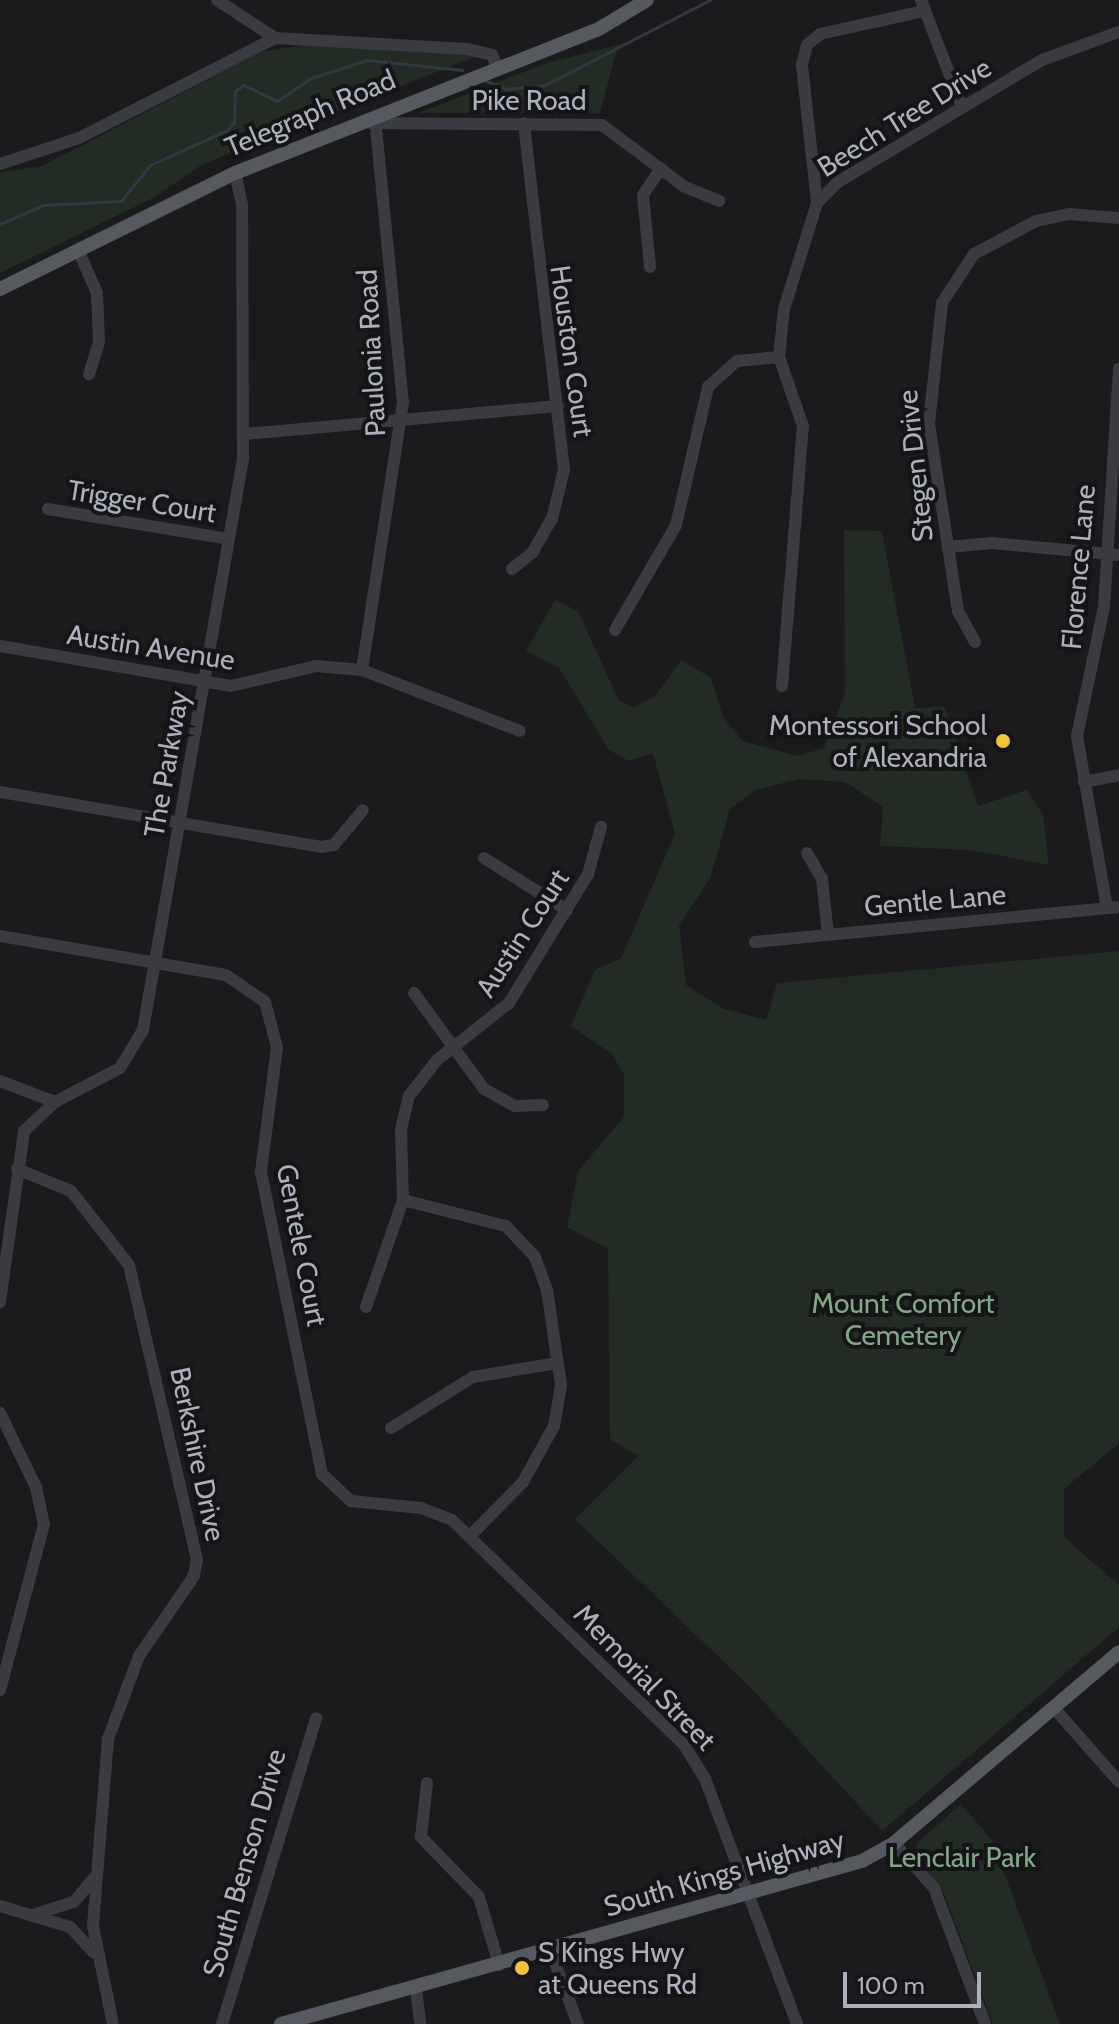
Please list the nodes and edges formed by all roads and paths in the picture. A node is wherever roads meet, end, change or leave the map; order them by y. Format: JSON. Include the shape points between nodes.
{"nodes":[{"id":1,"x":217,"y":0,"type":"edge"},
{"id":2,"x":647,"y":0,"type":"edge"},
{"id":3,"x":922,"y":5,"type":"edge"},
{"id":4,"x":1119,"y":32,"type":"edge"},
{"id":5,"x":275,"y":38,"type":"junction"},
{"id":6,"x":497,"y":67,"type":"junction"},
{"id":7,"x":962,"y":107,"type":"junction"},
{"id":8,"x":370,"y":122,"type":"junction"},
{"id":9,"x":524,"y":123,"type":"junction"},
{"id":10,"x":0,"y":164,"type":"edge"},
{"id":11,"x":661,"y":168,"type":"junction"},
{"id":12,"x":235,"y":173,"type":"junction"},
{"id":13,"x":719,"y":201,"type":"dead end"},
{"id":14,"x":817,"y":203,"type":"junction"},
{"id":15,"x":1119,"y":218,"type":"edge"},
{"id":16,"x":78,"y":250,"type":"junction"},
{"id":17,"x":650,"y":267,"type":"dead end"},
{"id":18,"x":0,"y":289,"type":"edge"},
{"id":19,"x":779,"y":357,"type":"junction"},
{"id":20,"x":1119,"y":368,"type":"edge"},
{"id":21,"x":89,"y":374,"type":"dead end"},
{"id":22,"x":558,"y":406,"type":"junction"},
{"id":23,"x":402,"y":422,"type":"junction"},
{"id":24,"x":245,"y":434,"type":"junction"},
{"id":25,"x":48,"y":509,"type":"dead end"},
{"id":26,"x":229,"y":539,"type":"junction"},
{"id":27,"x":948,"y":547,"type":"junction"},
{"id":28,"x":1112,"y":554,"type":"edge"},
{"id":29,"x":512,"y":569,"type":"dead end"},
{"id":30,"x":615,"y":630,"type":"dead end"},
{"id":31,"x":975,"y":642,"type":"dead end"},
{"id":32,"x":0,"y":646,"type":"edge"},
{"id":33,"x":362,"y":670,"type":"junction"},
{"id":34,"x":204,"y":682,"type":"junction"},
{"id":35,"x":782,"y":686,"type":"dead end"},
{"id":36,"x":520,"y":731,"type":"dead end"},
{"id":37,"x":1119,"y":775,"type":"edge"},
{"id":38,"x":1084,"y":782,"type":"junction"},
{"id":39,"x":0,"y":792,"type":"edge"},
{"id":40,"x":363,"y":810,"type":"dead end"},
{"id":41,"x":180,"y":823,"type":"junction"},
{"id":42,"x":601,"y":827,"type":"dead end"},
{"id":43,"x":807,"y":853,"type":"dead end"},
{"id":44,"x":484,"y":858,"type":"dead end"},
{"id":45,"x":1113,"y":908,"type":"edge"},
{"id":46,"x":567,"y":910,"type":"junction"},
{"id":47,"x":828,"y":935,"type":"junction"},
{"id":48,"x":0,"y":936,"type":"edge"},
{"id":49,"x":755,"y":942,"type":"dead end"},
{"id":50,"x":155,"y":963,"type":"junction"},
{"id":51,"x":414,"y":993,"type":"dead end"},
{"id":52,"x":452,"y":1051,"type":"junction"},
{"id":53,"x":0,"y":1081,"type":"edge"},
{"id":54,"x":55,"y":1102,"type":"junction"},
{"id":55,"x":543,"y":1105,"type":"dead end"},
{"id":56,"x":17,"y":1169,"type":"junction"},
{"id":57,"x":403,"y":1200,"type":"junction"},
{"id":58,"x":0,"y":1302,"type":"edge"},
{"id":59,"x":366,"y":1307,"type":"dead end"},
{"id":60,"x":558,"y":1363,"type":"junction"},
{"id":61,"x":0,"y":1413,"type":"edge"},
{"id":62,"x":391,"y":1428,"type":"dead end"},
{"id":63,"x":330,"y":1486,"type":"joint"},
{"id":64,"x":471,"y":1535,"type":"junction"},
{"id":65,"x":1119,"y":1652,"type":"edge"},
{"id":66,"x":0,"y":1690,"type":"edge"},
{"id":67,"x":1054,"y":1708,"type":"junction"},
{"id":68,"x":316,"y":1718,"type":"dead end"},
{"id":69,"x":1119,"y":1782,"type":"edge"},
{"id":70,"x":427,"y":1783,"type":"dead end"},
{"id":71,"x":894,"y":1843,"type":"junction"},
{"id":72,"x":96,"y":1875,"type":"junction"},
{"id":73,"x":749,"y":1895,"type":"junction"},
{"id":74,"x":0,"y":1906,"type":"edge"},
{"id":75,"x":29,"y":1915,"type":"junction"},
{"id":76,"x":550,"y":1950,"type":"junction"},
{"id":77,"x":94,"y":1954,"type":"junction"},
{"id":78,"x":499,"y":1965,"type":"junction"},
{"id":79,"x":416,"y":1989,"type":"junction"},
{"id":80,"x":113,"y":2024,"type":"edge"},
{"id":81,"x":222,"y":2024,"type":"edge"},
{"id":82,"x":281,"y":2024,"type":"edge"},
{"id":83,"x":420,"y":2024,"type":"edge"},
{"id":84,"x":578,"y":2024,"type":"edge"},
{"id":85,"x":797,"y":2024,"type":"edge"},
{"id":86,"x":985,"y":2024,"type":"edge"}],
"edges":[{"from":1,"to":5,"type":"street"},
{"from":2,"to":6,"type":"main road","name":"Telegraph Road","via":[[597,30]]},
{"from":3,"to":7,"type":"street"},
{"from":3,"to":14,"type":"street","via":[[820,34],[807,45],[802,64]]},
{"from":4,"to":7,"type":"street","name":"Beech Tree Drive","via":[[1062,48]]},
{"from":5,"to":6,"type":"street","via":[[467,49],[492,55]]},
{"from":5,"to":10,"type":"street","via":[[51,151]]},
{"from":6,"to":8,"type":"main road","name":"Telegraph Road"},
{"from":7,"to":14,"type":"street","name":"Beech Tree Drive","via":[[838,182]]},
{"from":8,"to":9,"type":"street","name":"Pike Road"},
{"from":8,"to":12,"type":"main road","name":"Telegraph Road"},
{"from":8,"to":23,"type":"street","name":"Paulonia Road"},
{"from":9,"to":11,"type":"street","name":"Pike Road","via":[[602,125]]},
{"from":9,"to":22,"type":"street","name":"Houston Court","via":[[539,297]]},
{"from":11,"to":13,"type":"street","name":"Pike Road"},
{"from":11,"to":17,"type":"street","via":[[643,195]]},
{"from":12,"to":16,"type":"main road","name":"Telegraph Road"},
{"from":12,"to":24,"type":"street","name":"The Parkway","via":[[242,205]]},
{"from":14,"to":19,"type":"street","name":"Beech Tree Drive","via":[[784,309]]},
{"from":15,"to":27,"type":"street","name":"Stegen Drive","via":[[1069,214],[1036,221],[974,254],[949,286],[928,401]]},
{"from":16,"to":18,"type":"main road","name":"Telegraph Road"},
{"from":16,"to":21,"type":"street","via":[[97,293],[99,342]]},
{"from":19,"to":30,"type":"street","via":[[737,361],[708,387],[676,525]]},
{"from":19,"to":35,"type":"street","name":"Beech Tree Drive","via":[[803,426]]},
{"from":20,"to":28,"type":"street","name":"Florence Lane"},
{"from":22,"to":23,"type":"street"},
{"from":22,"to":29,"type":"street","name":"Houston Court","via":[[560,500],[532,553]]},
{"from":23,"to":24,"type":"street"},
{"from":23,"to":33,"type":"street","name":"Paulonia Road"},
{"from":24,"to":26,"type":"street","name":"The Parkway"},
{"from":25,"to":26,"type":"street","name":"Trigger Court"},
{"from":26,"to":34,"type":"street","name":"The Parkway"},
{"from":27,"to":28,"type":"street","via":[[992,543]]},
{"from":27,"to":31,"type":"street","name":"Stegen Drive","via":[[958,611]]},
{"from":28,"to":38,"type":"street","name":"Florence Lane","via":[[1101,633],[1077,722]]},
{"from":32,"to":34,"type":"street","name":"Austin Avenue"},
{"from":33,"to":34,"type":"street","name":"Austin Avenue","via":[[308,667],[242,686]]},
{"from":33,"to":36,"type":"street","name":"Austin Avenue"},
{"from":34,"to":41,"type":"street","name":"The Parkway"},
{"from":37,"to":38,"type":"street"},
{"from":38,"to":45,"type":"street","name":"Florence Lane"},
{"from":39,"to":41,"type":"street"},
{"from":40,"to":41,"type":"street","via":[[334,845],[321,847]]},
{"from":41,"to":50,"type":"street","name":"The Parkway"},
{"from":42,"to":46,"type":"street","name":"Austin Court","via":[[593,864]]},
{"from":43,"to":47,"type":"street","via":[[822,879]]},
{"from":44,"to":46,"type":"street"},
{"from":45,"to":47,"type":"street","name":"Gentle Lane"},
{"from":46,"to":52,"type":"street","name":"Austin Court","via":[[509,1003]]},
{"from":47,"to":49,"type":"street","name":"Gentle Lane"},
{"from":48,"to":50,"type":"street","name":"Gentele Court"},
{"from":50,"to":54,"type":"street","name":"The Parkway","via":[[134,1052],[106,1079]]},
{"from":50,"to":63,"type":"street","name":"Gentele Court","via":[[239,980],[274,1019],[261,1172],[316,1460]]},
{"from":51,"to":52,"type":"street"},
{"from":52,"to":55,"type":"street","via":[[493,1096],[515,1106]]},
{"from":52,"to":57,"type":"street","name":"Austin Court","via":[[407,1102]]},
{"from":53,"to":54,"type":"street"},
{"from":54,"to":56,"type":"street","name":"The Parkway","via":[[28,1123]]},
{"from":56,"to":58,"type":"street","name":"The Parkway"},
{"from":56,"to":72,"type":"street","name":"Berkshire Drive","via":[[71,1191],[129,1265],[197,1560],[116,1712],[103,1769]]},
{"from":57,"to":59,"type":"street","name":"Austin Court"},
{"from":57,"to":60,"type":"street","via":[[489,1218],[523,1240],[544,1278]]},
{"from":60,"to":62,"type":"street","via":[[473,1377]]},
{"from":60,"to":64,"type":"street","via":[[559,1402],[544,1451]]},
{"from":61,"to":66,"type":"street","via":[[36,1487],[44,1524]]},
{"from":63,"to":64,"type":"street","name":"Memorial Street","via":[[360,1505],[431,1510]]},
{"from":64,"to":73,"type":"street","name":"Memorial Street","via":[[695,1759]]},
{"from":65,"to":67,"type":"main road","name":"South Kings Highway"},
{"from":67,"to":69,"type":"street"},
{"from":67,"to":71,"type":"main road","name":"South Kings Highway"},
{"from":68,"to":81,"type":"street","name":"South Benson Drive"},
{"from":70,"to":78,"type":"street","via":[[421,1837],[479,1897]]},
{"from":71,"to":73,"type":"main road","name":"South Kings Highway","via":[[849,1867]]},
{"from":71,"to":86,"type":"street","via":[[934,1888]]},
{"from":72,"to":75,"type":"street","via":[[62,1910]]},
{"from":72,"to":77,"type":"street","name":"Berkshire Drive"},
{"from":73,"to":76,"type":"main road","name":"South Kings Highway"},
{"from":73,"to":85,"type":"street","name":"Memorial Street"},
{"from":74,"to":75,"type":"street"},
{"from":75,"to":77,"type":"street","via":[[81,1934]]},
{"from":76,"to":78,"type":"main road","name":"South Kings Highway"},
{"from":76,"to":84,"type":"street"},
{"from":77,"to":80,"type":"street","name":"Berkshire Drive"},
{"from":78,"to":79,"type":"main road","name":"South Kings Highway"},
{"from":79,"to":82,"type":"main road","name":"South Kings Highway"},
{"from":79,"to":83,"type":"street"}]}
